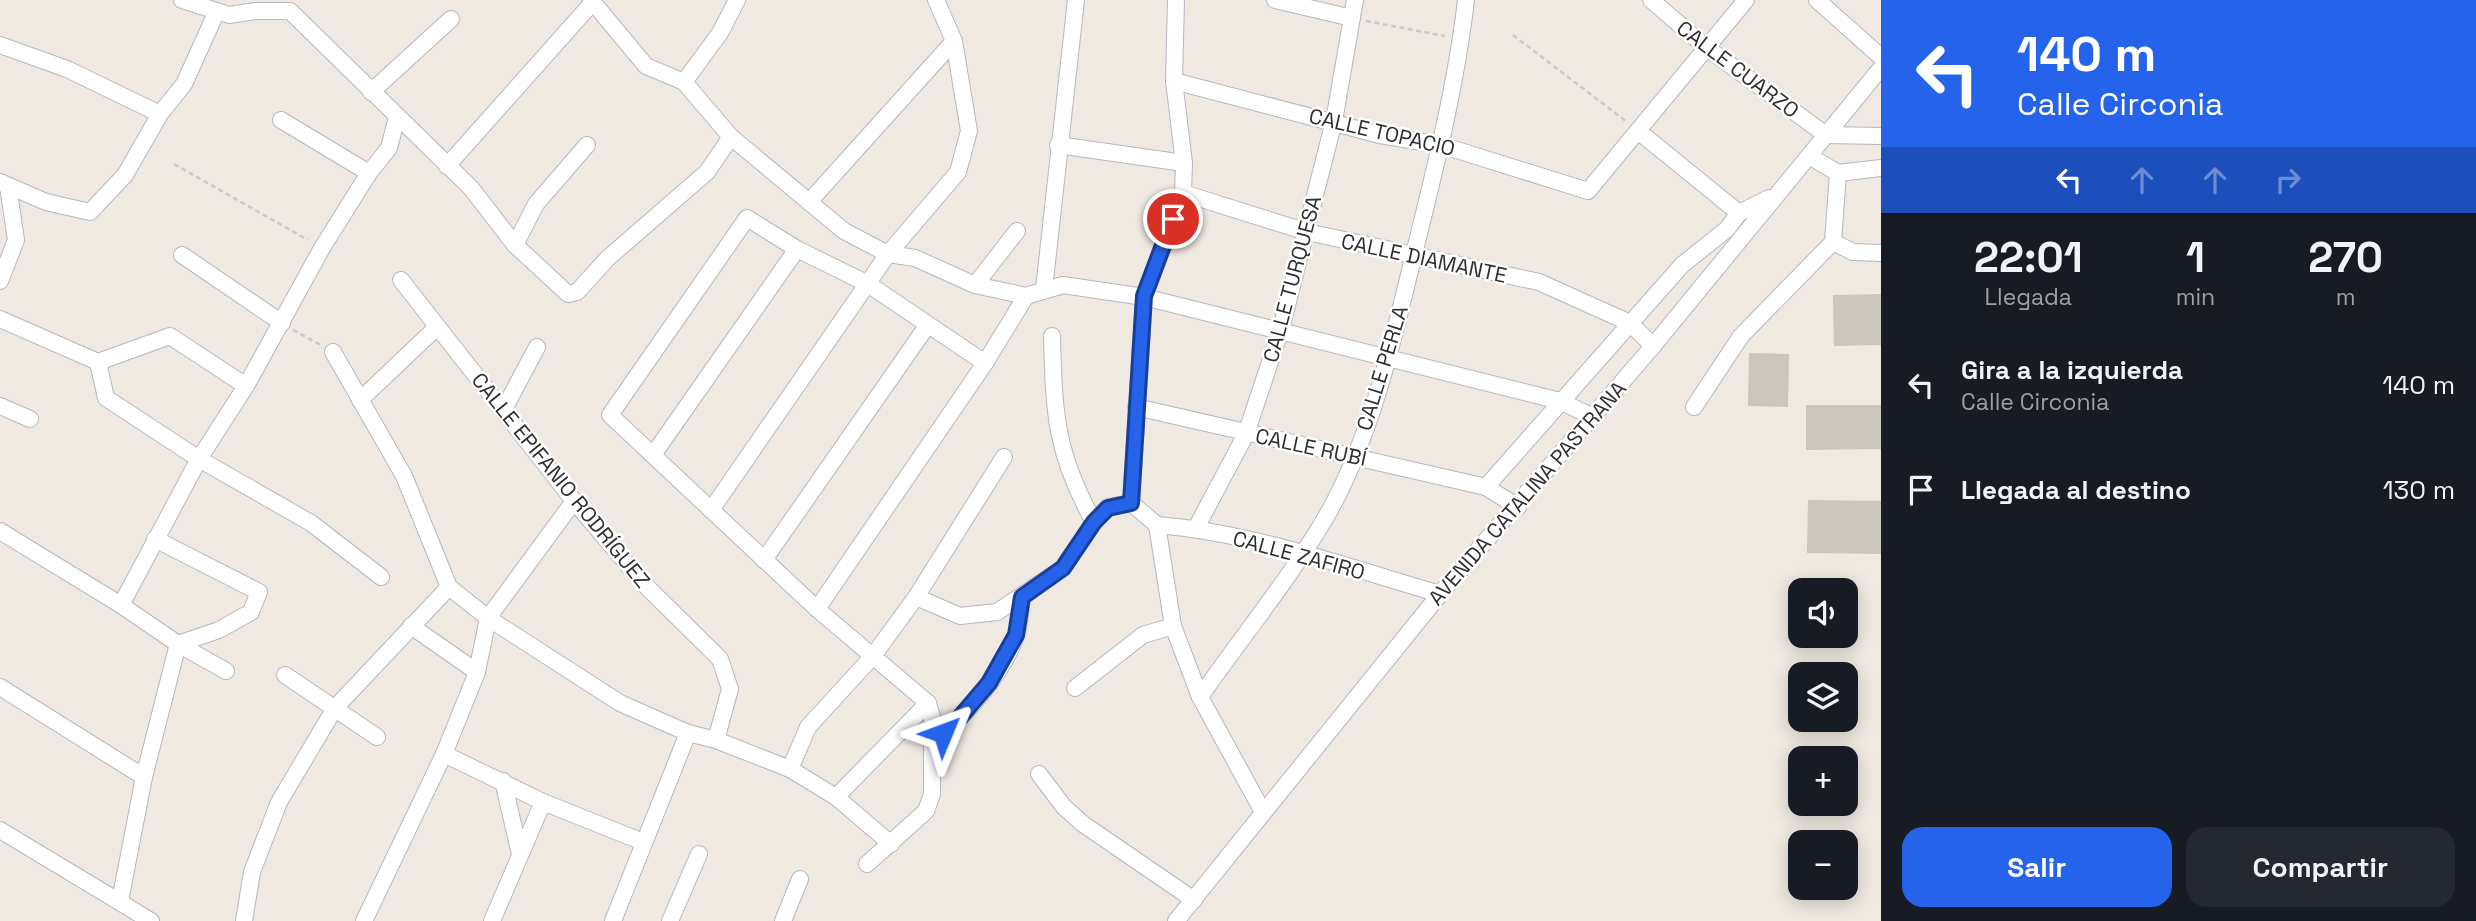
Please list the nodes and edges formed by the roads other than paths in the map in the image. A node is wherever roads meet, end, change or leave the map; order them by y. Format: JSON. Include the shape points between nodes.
{"nodes":[{"id":1,"x":182,"y":0,"type":"edge"},
{"id":2,"x":737,"y":0,"type":"edge"},
{"id":3,"x":936,"y":0,"type":"edge"},
{"id":4,"x":1076,"y":0,"type":"edge"},
{"id":5,"x":1176,"y":0,"type":"edge"},
{"id":6,"x":1275,"y":0,"type":"edge"},
{"id":7,"x":1354,"y":0,"type":"edge"},
{"id":8,"x":1466,"y":0,"type":"edge"},
{"id":9,"x":1651,"y":0,"type":"edge"},
{"id":10,"x":1746,"y":0,"type":"edge"},
{"id":11,"x":1817,"y":0,"type":"edge"},
{"id":12,"x":592,"y":1,"type":"edge"},
{"id":13,"x":223,"y":13,"type":"junction"},
{"id":14,"x":1352,"y":18,"type":"junction"},
{"id":15,"x":451,"y":19,"type":"dead end"},
{"id":16,"x":954,"y":41,"type":"junction"},
{"id":17,"x":0,"y":45,"type":"edge"},
{"id":18,"x":1707,"y":48,"type":"junction"},
{"id":19,"x":1881,"y":57,"type":"edge"},
{"id":20,"x":1881,"y":68,"type":"edge"},
{"id":21,"x":1174,"y":81,"type":"junction"},
{"id":22,"x":684,"y":82,"type":"junction"},
{"id":23,"x":371,"y":92,"type":"junction"},
{"id":24,"x":160,"y":114,"type":"junction"},
{"id":25,"x":397,"y":117,"type":"junction"},
{"id":26,"x":281,"y":120,"type":"dead end"},
{"id":27,"x":1334,"y":121,"type":"junction"},
{"id":28,"x":1638,"y":131,"type":"junction"},
{"id":29,"x":1826,"y":135,"type":"junction"},
{"id":30,"x":1881,"y":136,"type":"edge"},
{"id":31,"x":731,"y":137,"type":"junction"},
{"id":32,"x":422,"y":141,"type":"junction"},
{"id":33,"x":587,"y":145,"type":"dead end"},
{"id":34,"x":1058,"y":145,"type":"junction"},
{"id":35,"x":1441,"y":145,"type":"junction"},
{"id":36,"x":389,"y":148,"type":"junction"},
{"id":37,"x":1809,"y":156,"type":"junction"},
{"id":38,"x":1184,"y":163,"type":"junction"},
{"id":39,"x":447,"y":166,"type":"junction"},
{"id":40,"x":1881,"y":168,"type":"edge"},
{"id":41,"x":369,"y":173,"type":"junction"},
{"id":42,"x":1838,"y":173,"type":"junction"},
{"id":43,"x":4,"y":184,"type":"edge"},
{"id":44,"x":1183,"y":192,"type":"junction"},
{"id":45,"x":1775,"y":195,"type":"junction"},
{"id":46,"x":809,"y":202,"type":"junction"},
{"id":47,"x":1739,"y":212,"type":"junction"},
{"id":48,"x":1017,"y":230,"type":"dead end"},
{"id":49,"x":1307,"y":232,"type":"junction"},
{"id":50,"x":1833,"y":242,"type":"junction"},
{"id":51,"x":515,"y":245,"type":"junction"},
{"id":52,"x":797,"y":249,"type":"junction"},
{"id":53,"x":1881,"y":253,"type":"edge"},
{"id":54,"x":888,"y":254,"type":"junction"},
{"id":55,"x":182,"y":255,"type":"dead end"},
{"id":56,"x":1413,"y":257,"type":"junction"},
{"id":57,"x":401,"y":280,"type":"dead end"},
{"id":58,"x":0,"y":281,"type":"edge"},
{"id":59,"x":868,"y":284,"type":"junction"},
{"id":60,"x":975,"y":285,"type":"junction"},
{"id":61,"x":1044,"y":289,"type":"junction"},
{"id":62,"x":1026,"y":296,"type":"junction"},
{"id":63,"x":1144,"y":296,"type":"junction"},
{"id":64,"x":0,"y":319,"type":"edge"},
{"id":65,"x":282,"y":323,"type":"junction"},
{"id":66,"x":1630,"y":323,"type":"junction"},
{"id":67,"x":927,"y":326,"type":"junction"},
{"id":68,"x":436,"y":328,"type":"junction"},
{"id":69,"x":1281,"y":328,"type":"junction"},
{"id":70,"x":1052,"y":335,"type":"dead end"},
{"id":71,"x":1653,"y":346,"type":"junction"},
{"id":72,"x":537,"y":347,"type":"dead end"},
{"id":73,"x":334,"y":352,"type":"road end"},
{"id":74,"x":1390,"y":356,"type":"junction"},
{"id":75,"x":98,"y":362,"type":"junction"},
{"id":76,"x":985,"y":363,"type":"junction"},
{"id":77,"x":246,"y":386,"type":"junction"},
{"id":78,"x":360,"y":400,"type":"junction"},
{"id":79,"x":1560,"y":401,"type":"junction"},
{"id":80,"x":0,"y":406,"type":"edge"},
{"id":81,"x":1136,"y":407,"type":"junction"},
{"id":82,"x":1694,"y":407,"type":"dead end"},
{"id":83,"x":504,"y":409,"type":"junction"},
{"id":84,"x":1593,"y":417,"type":"junction"},
{"id":85,"x":30,"y":419,"type":"dead end"},
{"id":86,"x":1246,"y":433,"type":"junction"},
{"id":87,"x":653,"y":455,"type":"junction"},
{"id":88,"x":1354,"y":456,"type":"junction"},
{"id":89,"x":1004,"y":457,"type":"dead end"},
{"id":90,"x":199,"y":459,"type":"junction"},
{"id":91,"x":1486,"y":487,"type":"junction"},
{"id":92,"x":574,"y":501,"type":"junction"},
{"id":93,"x":1131,"y":503,"type":"junction"},
{"id":94,"x":1518,"y":507,"type":"junction"},
{"id":95,"x":711,"y":510,"type":"junction"},
{"id":96,"x":1094,"y":522,"type":"junction"},
{"id":97,"x":1157,"y":524,"type":"junction"},
{"id":98,"x":1196,"y":528,"type":"junction"},
{"id":99,"x":0,"y":531,"type":"edge"},
{"id":100,"x":155,"y":539,"type":"junction"},
{"id":101,"x":1302,"y":552,"type":"junction"},
{"id":102,"x":764,"y":560,"type":"junction"},
{"id":103,"x":381,"y":577,"type":"dead end"},
{"id":104,"x":449,"y":587,"type":"junction"},
{"id":105,"x":1440,"y":594,"type":"junction"},
{"id":106,"x":916,"y":597,"type":"junction"},
{"id":107,"x":1022,"y":597,"type":"junction"},
{"id":108,"x":121,"y":605,"type":"junction"},
{"id":109,"x":817,"y":608,"type":"junction"},
{"id":110,"x":488,"y":618,"type":"junction"},
{"id":111,"x":411,"y":626,"type":"junction"},
{"id":112,"x":1173,"y":626,"type":"junction"},
{"id":113,"x":178,"y":644,"type":"junction"},
{"id":114,"x":873,"y":656,"type":"junction"},
{"id":115,"x":226,"y":671,"type":"dead end"},
{"id":116,"x":477,"y":672,"type":"junction"},
{"id":117,"x":285,"y":675,"type":"dead end"},
{"id":118,"x":0,"y":687,"type":"edge"},
{"id":119,"x":1075,"y":688,"type":"dead end"},
{"id":120,"x":1200,"y":696,"type":"junction"},
{"id":121,"x":928,"y":703,"type":"junction"},
{"id":122,"x":335,"y":708,"type":"junction"},
{"id":123,"x":688,"y":733,"type":"junction"},
{"id":124,"x":931,"y":736,"type":"junction"},
{"id":125,"x":377,"y":737,"type":"dead end"},
{"id":126,"x":716,"y":740,"type":"junction"},
{"id":127,"x":444,"y":754,"type":"junction"},
{"id":128,"x":790,"y":769,"type":"junction"},
{"id":129,"x":1039,"y":774,"type":"dead end"},
{"id":130,"x":144,"y":777,"type":"junction"},
{"id":131,"x":503,"y":781,"type":"junction"},
{"id":132,"x":836,"y":797,"type":"junction"},
{"id":133,"x":543,"y":802,"type":"junction"},
{"id":134,"x":1263,"y":812,"type":"junction"},
{"id":135,"x":0,"y":830,"type":"edge"},
{"id":136,"x":643,"y":842,"type":"junction"},
{"id":137,"x":891,"y":844,"type":"junction"},
{"id":138,"x":699,"y":853,"type":"dead end"},
{"id":139,"x":520,"y":854,"type":"junction"},
{"id":140,"x":867,"y":864,"type":"dead end"},
{"id":141,"x":800,"y":880,"type":"dead end"},
{"id":142,"x":1194,"y":900,"type":"junction"},
{"id":143,"x":120,"y":901,"type":"junction"},
{"id":144,"x":674,"y":919,"type":"edge"},
{"id":145,"x":151,"y":921,"type":"edge"},
{"id":146,"x":244,"y":921,"type":"edge"},
{"id":147,"x":365,"y":921,"type":"edge"},
{"id":148,"x":492,"y":921,"type":"edge"},
{"id":149,"x":613,"y":921,"type":"edge"},
{"id":150,"x":783,"y":921,"type":"edge"},
{"id":151,"x":1176,"y":921,"type":"edge"}],
"edges":[{"from":1,"to":13,"type":"street"},
{"from":2,"to":22,"type":"street","via":[[720,33]]},
{"from":3,"to":16,"type":"street"},
{"from":4,"to":34,"type":"street"},
{"from":5,"to":21,"type":"street"},
{"from":6,"to":14,"type":"street"},
{"from":7,"to":14,"type":"street","name":"CALLE TURQUESA"},
{"from":8,"to":35,"type":"street","name":"CALLE PERLA"},
{"from":9,"to":18,"type":"street","name":"CALLE CUARZO"},
{"from":10,"to":18,"type":"street"},
{"from":11,"to":19,"type":"street"},
{"from":12,"to":22,"type":"street","via":[[646,66]]},
{"from":12,"to":39,"type":"street"},
{"from":13,"to":23,"type":"street","via":[[290,11]]},
{"from":13,"to":24,"type":"street","via":[[184,84]]},
{"from":14,"to":27,"type":"street","name":"CALLE TURQUESA"},
{"from":15,"to":23,"type":"street"},
{"from":16,"to":46,"type":"street"},
{"from":16,"to":54,"type":"street","via":[[969,131],[958,172]]},
{"from":17,"to":24,"type":"street","via":[[68,69]]},
{"from":18,"to":28,"type":"street"},
{"from":18,"to":29,"type":"street","name":"CALLE CUARZO"},
{"from":20,"to":29,"type":"street","name":"AVENIDA CATALINA PASTRANA"},
{"from":21,"to":27,"type":"street","name":"CALLE TOPACIO"},
{"from":21,"to":38,"type":"street"},
{"from":22,"to":31,"type":"street"},
{"from":23,"to":25,"type":"street"},
{"from":24,"to":43,"type":"street","via":[[125,175],[90,212],[46,202]]},
{"from":25,"to":32,"type":"street"},
{"from":25,"to":36,"type":"street"},
{"from":26,"to":41,"type":"street"},
{"from":27,"to":35,"type":"street","name":"CALLE TOPACIO","via":[[1380,135]]},
{"from":27,"to":49,"type":"street","name":"CALLE TURQUESA"},
{"from":28,"to":35,"type":"street","name":"CALLE TOPACIO","via":[[1588,191]]},
{"from":28,"to":47,"type":"street"},
{"from":29,"to":30,"type":"street"},
{"from":29,"to":37,"type":"street","name":"AVENIDA CATALINA PASTRANA"},
{"from":31,"to":46,"type":"street"},
{"from":31,"to":51,"type":"street","via":[[707,172],[608,258],[577,292],[568,294]]},
{"from":32,"to":36,"type":"street"},
{"from":32,"to":39,"type":"street"},
{"from":33,"to":51,"type":"street","via":[[536,204]]},
{"from":34,"to":38,"type":"street"},
{"from":34,"to":61,"type":"street"},
{"from":35,"to":56,"type":"street","name":"CALLE PERLA"},
{"from":36,"to":41,"type":"street"},
{"from":37,"to":42,"type":"street"},
{"from":37,"to":45,"type":"street","name":"AVENIDA CATALINA PASTRANA"},
{"from":38,"to":44,"type":"street"},
{"from":39,"to":51,"type":"street","via":[[471,188]]},
{"from":40,"to":42,"type":"street"},
{"from":41,"to":65,"type":"street"},
{"from":42,"to":50,"type":"street"},
{"from":43,"to":58,"type":"street","via":[[16,240]]},
{"from":44,"to":49,"type":"street","name":"CALLE DIAMANTE"},
{"from":44,"to":63,"type":"street"},
{"from":45,"to":47,"type":"street"},
{"from":45,"to":71,"type":"street","name":"AVENIDA CATALINA PASTRANA"},
{"from":46,"to":54,"type":"street","via":[[844,231]]},
{"from":47,"to":66,"type":"street","via":[[1727,229],[1682,265]]},
{"from":48,"to":60,"type":"street"},
{"from":49,"to":56,"type":"street","name":"CALLE DIAMANTE"},
{"from":49,"to":69,"type":"street","name":"CALLE TURQUESA"},
{"from":50,"to":53,"type":"street","via":[[1853,252]]},
{"from":50,"to":82,"type":"street","via":[[1741,336]]},
{"from":52,"to":59,"type":"street"},
{"from":52,"to":87,"type":"street"},
{"from":52,"to":87,"type":"street","via":[[747,218],[610,415]]},
{"from":54,"to":59,"type":"street"},
{"from":54,"to":60,"type":"street","via":[[915,258]]},
{"from":55,"to":65,"type":"street"},
{"from":56,"to":66,"type":"street","name":"CALLE DIAMANTE","via":[[1539,282]]},
{"from":56,"to":74,"type":"street","name":"CALLE PERLA"},
{"from":57,"to":68,"type":"street","name":"CALLE EPIFANIO RODRÍGUEZ"},
{"from":59,"to":67,"type":"street"},
{"from":59,"to":95,"type":"street"},
{"from":60,"to":62,"type":"street"},
{"from":61,"to":62,"type":"street"},
{"from":61,"to":63,"type":"street","via":[[1063,285]]},
{"from":62,"to":76,"type":"street"},
{"from":63,"to":69,"type":"street"},
{"from":63,"to":81,"type":"street"},
{"from":64,"to":75,"type":"street"},
{"from":65,"to":77,"type":"street"},
{"from":66,"to":71,"type":"street","name":"CALLE DIAMANTE"},
{"from":66,"to":79,"type":"street"},
{"from":67,"to":76,"type":"street"},
{"from":67,"to":102,"type":"street"},
{"from":68,"to":78,"type":"street"},
{"from":68,"to":83,"type":"street","name":"CALLE EPIFANIO RODRÍGUEZ"},
{"from":69,"to":74,"type":"street"},
{"from":69,"to":86,"type":"street","name":"CALLE TURQUESA"},
{"from":70,"to":96,"type":"street","via":[[1054,413],[1063,453]]},
{"from":71,"to":84,"type":"street","name":"AVENIDA CATALINA PASTRANA"},
{"from":72,"to":83,"type":"street"},
{"from":73,"to":78,"type":"street"},
{"from":74,"to":79,"type":"street"},
{"from":74,"to":88,"type":"street","name":"CALLE PERLA"},
{"from":75,"to":77,"type":"street","via":[[170,336]]},
{"from":75,"to":90,"type":"street","via":[[106,398]]},
{"from":76,"to":109,"type":"street"},
{"from":77,"to":90,"type":"street"},
{"from":78,"to":104,"type":"street","via":[[404,476]]},
{"from":79,"to":84,"type":"street"},
{"from":79,"to":91,"type":"street"},
{"from":80,"to":85,"type":"street"},
{"from":81,"to":86,"type":"street","name":"CALLE RUBÍ"},
{"from":81,"to":93,"type":"street"},
{"from":83,"to":92,"type":"street","name":"CALLE EPIFANIO RODRÍGUEZ"},
{"from":84,"to":94,"type":"street","name":"AVENIDA CATALINA PASTRANA"},
{"from":86,"to":88,"type":"street","name":"CALLE RUBÍ"},
{"from":86,"to":98,"type":"street","name":"CALLE TURQUESA"},
{"from":87,"to":95,"type":"street"},
{"from":88,"to":91,"type":"street","name":"CALLE RUBÍ"},
{"from":88,"to":101,"type":"street","name":"CALLE PERLA","via":[[1330,509]]},
{"from":89,"to":106,"type":"street"},
{"from":90,"to":100,"type":"street"},
{"from":90,"to":103,"type":"street","via":[[311,523]]},
{"from":91,"to":94,"type":"street","name":"CALLE RUBÍ"},
{"from":92,"to":110,"type":"street"},
{"from":92,"to":126,"type":"street","name":"CALLE EPIFANIO RODRÍGUEZ","via":[[645,585],[720,659],[730,690]]},
{"from":93,"to":96,"type":"street","via":[[1108,508]]},
{"from":93,"to":97,"type":"street"},
{"from":94,"to":105,"type":"street","name":"AVENIDA CATALINA PASTRANA"},
{"from":95,"to":102,"type":"street"},
{"from":96,"to":107,"type":"street","via":[[1063,568]]},
{"from":97,"to":98,"type":"street","name":"CALLE ZAFIRO"},
{"from":97,"to":112,"type":"street"},
{"from":98,"to":101,"type":"street","name":"CALLE ZAFIRO"},
{"from":99,"to":108,"type":"street"},
{"from":100,"to":108,"type":"street"},
{"from":100,"to":113,"type":"street","via":[[259,592],[251,612],[219,630]]},
{"from":101,"to":105,"type":"street","name":"CALLE ZAFIRO"},
{"from":101,"to":120,"type":"street","name":"CALLE PERLA"},
{"from":102,"to":109,"type":"street"},
{"from":104,"to":110,"type":"street"},
{"from":104,"to":111,"type":"street"},
{"from":105,"to":134,"type":"street","name":"AVENIDA CATALINA PASTRANA"},
{"from":106,"to":107,"type":"street","via":[[960,616],[997,612]]},
{"from":106,"to":114,"type":"street"},
{"from":107,"to":124,"type":"street","via":[[1016,635],[989,683],[950,729]]},
{"from":108,"to":113,"type":"street"},
{"from":109,"to":114,"type":"street"},
{"from":110,"to":116,"type":"street"},
{"from":110,"to":123,"type":"street","via":[[620,703]]},
{"from":111,"to":116,"type":"street"},
{"from":111,"to":122,"type":"street"},
{"from":112,"to":119,"type":"street","via":[[1143,635]]},
{"from":112,"to":120,"type":"street"},
{"from":113,"to":115,"type":"street"},
{"from":113,"to":130,"type":"street"},
{"from":114,"to":121,"type":"street"},
{"from":114,"to":128,"type":"street","via":[[808,727]]},
{"from":116,"to":127,"type":"street"},
{"from":117,"to":122,"type":"street"},
{"from":118,"to":130,"type":"street"},
{"from":120,"to":134,"type":"street"},
{"from":121,"to":124,"type":"street"},
{"from":121,"to":132,"type":"street"},
{"from":122,"to":125,"type":"street"},
{"from":122,"to":146,"type":"street","via":[[279,802],[252,872]]},
{"from":123,"to":126,"type":"street"},
{"from":123,"to":136,"type":"street"},
{"from":124,"to":137,"type":"street","via":[[929,803]]},
{"from":126,"to":128,"type":"street"},
{"from":127,"to":131,"type":"street"},
{"from":127,"to":147,"type":"street"},
{"from":128,"to":132,"type":"street"},
{"from":129,"to":142,"type":"street","via":[[1083,824]]},
{"from":130,"to":143,"type":"street"},
{"from":131,"to":133,"type":"street"},
{"from":131,"to":139,"type":"street"},
{"from":132,"to":137,"type":"street"},
{"from":133,"to":136,"type":"street"},
{"from":133,"to":139,"type":"street"},
{"from":134,"to":142,"type":"street","name":"AVENIDA CATALINA PASTRANA"},
{"from":135,"to":143,"type":"street"},
{"from":136,"to":149,"type":"street"},
{"from":137,"to":140,"type":"street"},
{"from":138,"to":144,"type":"street"},
{"from":139,"to":148,"type":"street"},
{"from":141,"to":150,"type":"street"},
{"from":142,"to":151,"type":"street","name":"AVENIDA CATALINA PASTRANA"},
{"from":143,"to":145,"type":"street"}]}
